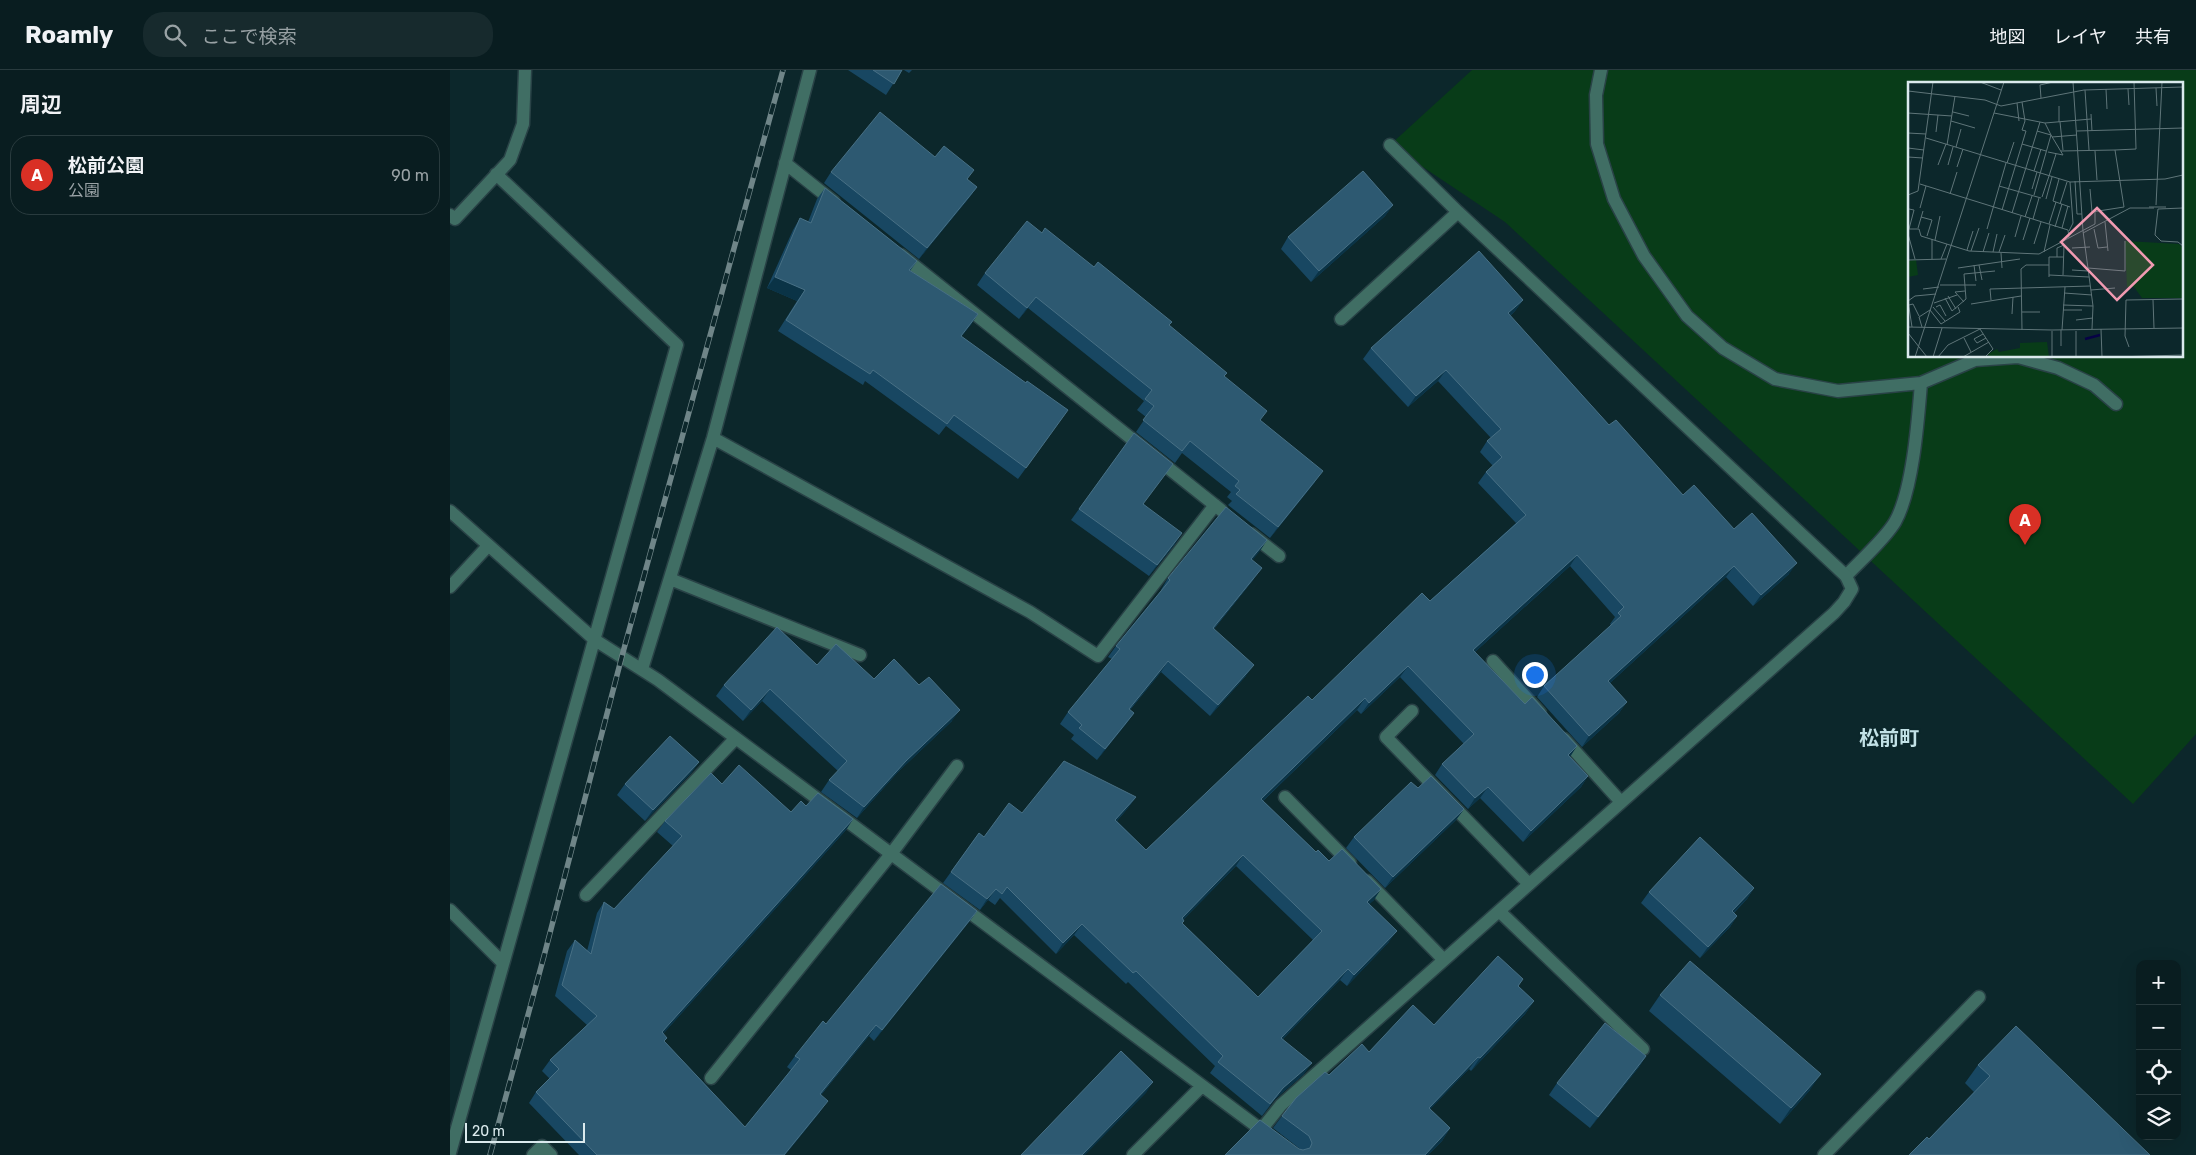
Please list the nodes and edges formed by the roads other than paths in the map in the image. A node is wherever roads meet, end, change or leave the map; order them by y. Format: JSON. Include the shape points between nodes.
{"nodes":[{"id":1,"x":525,"y":70,"type":"edge"},
{"id":2,"x":810,"y":70,"type":"edge"},
{"id":3,"x":1600,"y":70,"type":"edge"},
{"id":4,"x":1390,"y":146,"type":"dead end"},
{"id":5,"x":785,"y":163,"type":"junction"},
{"id":6,"x":496,"y":174,"type":"junction"},
{"id":7,"x":848,"y":212,"type":"edge"},
{"id":8,"x":1458,"y":212,"type":"junction"},
{"id":9,"x":450,"y":215,"type":"edge"},
{"id":10,"x":895,"y":250,"type":"edge"},
{"id":11,"x":1341,"y":319,"type":"dead end"},
{"id":12,"x":1996,"y":358,"type":"edge"},
{"id":13,"x":2030,"y":358,"type":"edge"},
{"id":14,"x":1921,"y":383,"type":"junction"},
{"id":15,"x":2116,"y":404,"type":"dead end"},
{"id":16,"x":713,"y":438,"type":"junction"},
{"id":17,"x":1215,"y":505,"type":"junction"},
{"id":18,"x":450,"y":511,"type":"edge"},
{"id":19,"x":1229,"y":516,"type":"edge"},
{"id":20,"x":1243,"y":528,"type":"edge"},
{"id":21,"x":488,"y":546,"type":"junction"},
{"id":22,"x":1279,"y":556,"type":"dead end"},
{"id":23,"x":1846,"y":576,"type":"junction"},
{"id":24,"x":670,"y":579,"type":"junction"},
{"id":25,"x":450,"y":587,"type":"edge"},
{"id":26,"x":595,"y":640,"type":"junction"},
{"id":27,"x":860,"y":655,"type":"dead end"},
{"id":28,"x":1493,"y":661,"type":"dead end"},
{"id":29,"x":642,"y":669,"type":"junction"},
{"id":30,"x":1412,"y":711,"type":"dead end"},
{"id":31,"x":736,"y":738,"type":"junction"},
{"id":32,"x":956,"y":766,"type":"dead end"},
{"id":33,"x":1285,"y":797,"type":"edge"},
{"id":34,"x":1621,"y":802,"type":"junction"},
{"id":35,"x":891,"y":854,"type":"junction"},
{"id":36,"x":1529,"y":884,"type":"junction"},
{"id":37,"x":586,"y":894,"type":"dead end"},
{"id":38,"x":450,"y":910,"type":"edge"},
{"id":39,"x":1499,"y":911,"type":"junction"},
{"id":40,"x":1444,"y":960,"type":"junction"},
{"id":41,"x":503,"y":963,"type":"junction"},
{"id":42,"x":1979,"y":998,"type":"dead end"},
{"id":43,"x":1644,"y":1049,"type":"dead end"},
{"id":44,"x":711,"y":1078,"type":"dead end"},
{"id":45,"x":1202,"y":1086,"type":"junction"},
{"id":46,"x":1261,"y":1130,"type":"junction"},
{"id":47,"x":450,"y":1152,"type":"edge"},
{"id":48,"x":533,"y":1155,"type":"edge"},
{"id":49,"x":551,"y":1155,"type":"edge"},
{"id":50,"x":1133,"y":1155,"type":"edge"},
{"id":51,"x":1295,"y":1155,"type":"edge"},
{"id":52,"x":1824,"y":1155,"type":"edge"}],
"edges":[{"from":1,"to":6,"type":"street","via":[[523,124],[510,160]]},
{"from":2,"to":5,"type":"street"},
{"from":3,"to":14,"type":"street","via":[[1596,95],[1597,144],[1614,199],[1644,256],[1687,316],[1723,348],[1775,378],[1838,391]]},
{"from":4,"to":8,"type":"street"},
{"from":5,"to":7,"type":"street"},
{"from":5,"to":16,"type":"street"},
{"from":6,"to":9,"type":"street","via":[[455,219]]},
{"from":6,"to":26,"type":"street","via":[[677,346]]},
{"from":8,"to":11,"type":"street"},
{"from":8,"to":23,"type":"street"},
{"from":10,"to":17,"type":"street"},
{"from":12,"to":14,"type":"street","via":[[1975,360]]},
{"from":13,"to":15,"type":"street","via":[[2094,385]]},
{"from":14,"to":23,"type":"street","via":[[1911,465],[1902,507],[1894,524]]},
{"from":16,"to":17,"type":"street","via":[[1030,612],[1098,656]]},
{"from":16,"to":24,"type":"street"},
{"from":17,"to":19,"type":"street"},
{"from":18,"to":21,"type":"street"},
{"from":20,"to":22,"type":"street"},
{"from":21,"to":25,"type":"street"},
{"from":21,"to":26,"type":"street"},
{"from":23,"to":34,"type":"street","via":[[1852,589],[1834,613]]},
{"from":24,"to":27,"type":"street"},
{"from":24,"to":29,"type":"street"},
{"from":26,"to":29,"type":"street"},
{"from":26,"to":41,"type":"street"},
{"from":28,"to":34,"type":"street"},
{"from":29,"to":31,"type":"street"},
{"from":30,"to":36,"type":"street","via":[[1386,737]]},
{"from":31,"to":35,"type":"street"},
{"from":31,"to":37,"type":"street"},
{"from":32,"to":35,"type":"street"},
{"from":33,"to":40,"type":"street"},
{"from":34,"to":36,"type":"street"},
{"from":35,"to":44,"type":"street"},
{"from":35,"to":45,"type":"street"},
{"from":36,"to":39,"type":"street"},
{"from":38,"to":41,"type":"street"},
{"from":39,"to":40,"type":"street"},
{"from":39,"to":43,"type":"street"},
{"from":40,"to":46,"type":"street","via":[[1281,1104]]},
{"from":41,"to":47,"type":"street"},
{"from":42,"to":52,"type":"street"},
{"from":45,"to":46,"type":"street"},
{"from":45,"to":50,"type":"street"},
{"from":46,"to":51,"type":"street"},
{"from":48,"to":49,"type":"street","via":[[542,1146]]}]}
